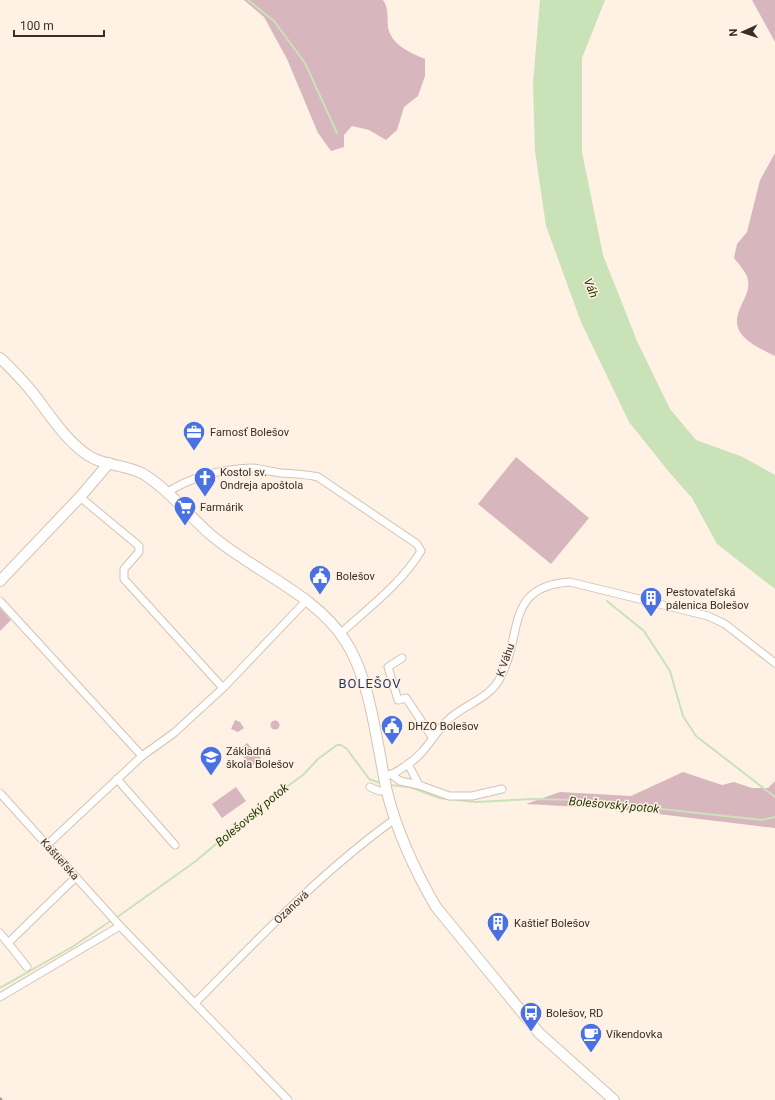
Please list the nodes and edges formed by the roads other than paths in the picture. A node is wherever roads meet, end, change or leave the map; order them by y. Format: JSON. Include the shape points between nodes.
{"nodes":[{"id":1,"x":0,"y":358,"type":"edge"},
{"id":2,"x":109,"y":464,"type":"junction"},
{"id":3,"x":167,"y":493,"type":"junction"},
{"id":4,"x":80,"y":497,"type":"junction"},
{"id":5,"x":0,"y":581,"type":"edge"},
{"id":6,"x":0,"y":601,"type":"edge"},
{"id":7,"x":306,"y":601,"type":"junction"},
{"id":8,"x":340,"y":634,"type":"junction"},
{"id":9,"x":402,"y":658,"type":"dead end"},
{"id":10,"x":775,"y":663,"type":"edge"},
{"id":11,"x":223,"y":688,"type":"junction"},
{"id":12,"x":432,"y":737,"type":"junction"},
{"id":13,"x":142,"y":756,"type":"junction"},
{"id":14,"x":408,"y":764,"type":"junction"},
{"id":15,"x":117,"y":780,"type":"junction"},
{"id":16,"x":387,"y":782,"type":"junction"},
{"id":17,"x":419,"y":785,"type":"junction"},
{"id":18,"x":370,"y":787,"type":"dead end"},
{"id":19,"x":502,"y":789,"type":"dead end"},
{"id":20,"x":0,"y":793,"type":"edge"},
{"id":21,"x":395,"y":819,"type":"junction"},
{"id":22,"x":47,"y":845,"type":"junction"},
{"id":23,"x":175,"y":845,"type":"dead end"},
{"id":24,"x":76,"y":877,"type":"junction"},
{"id":25,"x":116,"y":921,"type":"junction"},
{"id":26,"x":0,"y":933,"type":"edge"},
{"id":27,"x":8,"y":943,"type":"junction"},
{"id":28,"x":27,"y":966,"type":"dead end"},
{"id":29,"x":0,"y":997,"type":"edge"},
{"id":30,"x":195,"y":1002,"type":"junction"},
{"id":31,"x":288,"y":1100,"type":"edge"},
{"id":32,"x":614,"y":1100,"type":"edge"}],
"edges":[{"from":1,"to":2,"type":"main road","via":[[21,380],[55,424],[79,448],[92,458]]},
{"from":2,"to":3,"type":"main road","via":[[138,472]]},
{"from":2,"to":4,"type":"main road"},
{"from":3,"to":7,"type":"main road","via":[[211,535]]},
{"from":3,"to":8,"type":"street","via":[[195,478],[252,468],[318,476],[417,544],[421,551],[411,568]]},
{"from":4,"to":5,"type":"main road"},
{"from":4,"to":11,"type":"street","via":[[140,546],[139,552],[124,569],[124,579]]},
{"from":6,"to":13,"type":"street"},
{"from":7,"to":8,"type":"main road"},
{"from":7,"to":11,"type":"street"},
{"from":8,"to":16,"type":"main road","via":[[361,676]]},
{"from":9,"to":12,"type":"street","via":[[388,667],[398,700],[406,698]]},
{"from":10,"to":12,"type":"street","name":"K Váhu","via":[[733,630],[708,616],[570,582],[550,584],[532,593],[521,611],[503,670],[495,686],[453,715]]},
{"from":11,"to":13,"type":"street","via":[[174,733]]},
{"from":12,"to":14,"type":"street","name":"K Váhu","via":[[418,757]]},
{"from":13,"to":15,"type":"street"},
{"from":14,"to":16,"type":"street","name":"K Váhu"},
{"from":14,"to":17,"type":"street"},
{"from":15,"to":22,"type":"street"},
{"from":15,"to":23,"type":"street"},
{"from":16,"to":17,"type":"street","via":[[400,781]]},
{"from":16,"to":18,"type":"street","via":[[379,791]]},
{"from":16,"to":21,"type":"main road"},
{"from":17,"to":19,"type":"street","via":[[449,796],[472,796]]},
{"from":20,"to":22,"type":"street","name":"Kaštieľska"},
{"from":21,"to":30,"type":"street","name":"Ozanová","via":[[356,848],[281,916]]},
{"from":21,"to":32,"type":"main road","via":[[416,871],[436,907],[539,1033]]},
{"from":22,"to":24,"type":"street","name":"Kaštieľska"},
{"from":24,"to":25,"type":"street","name":"Kaštieľska"},
{"from":24,"to":27,"type":"street"},
{"from":25,"to":29,"type":"street"},
{"from":25,"to":30,"type":"street"},
{"from":26,"to":27,"type":"street"},
{"from":27,"to":28,"type":"street"},
{"from":30,"to":31,"type":"street"}]}
